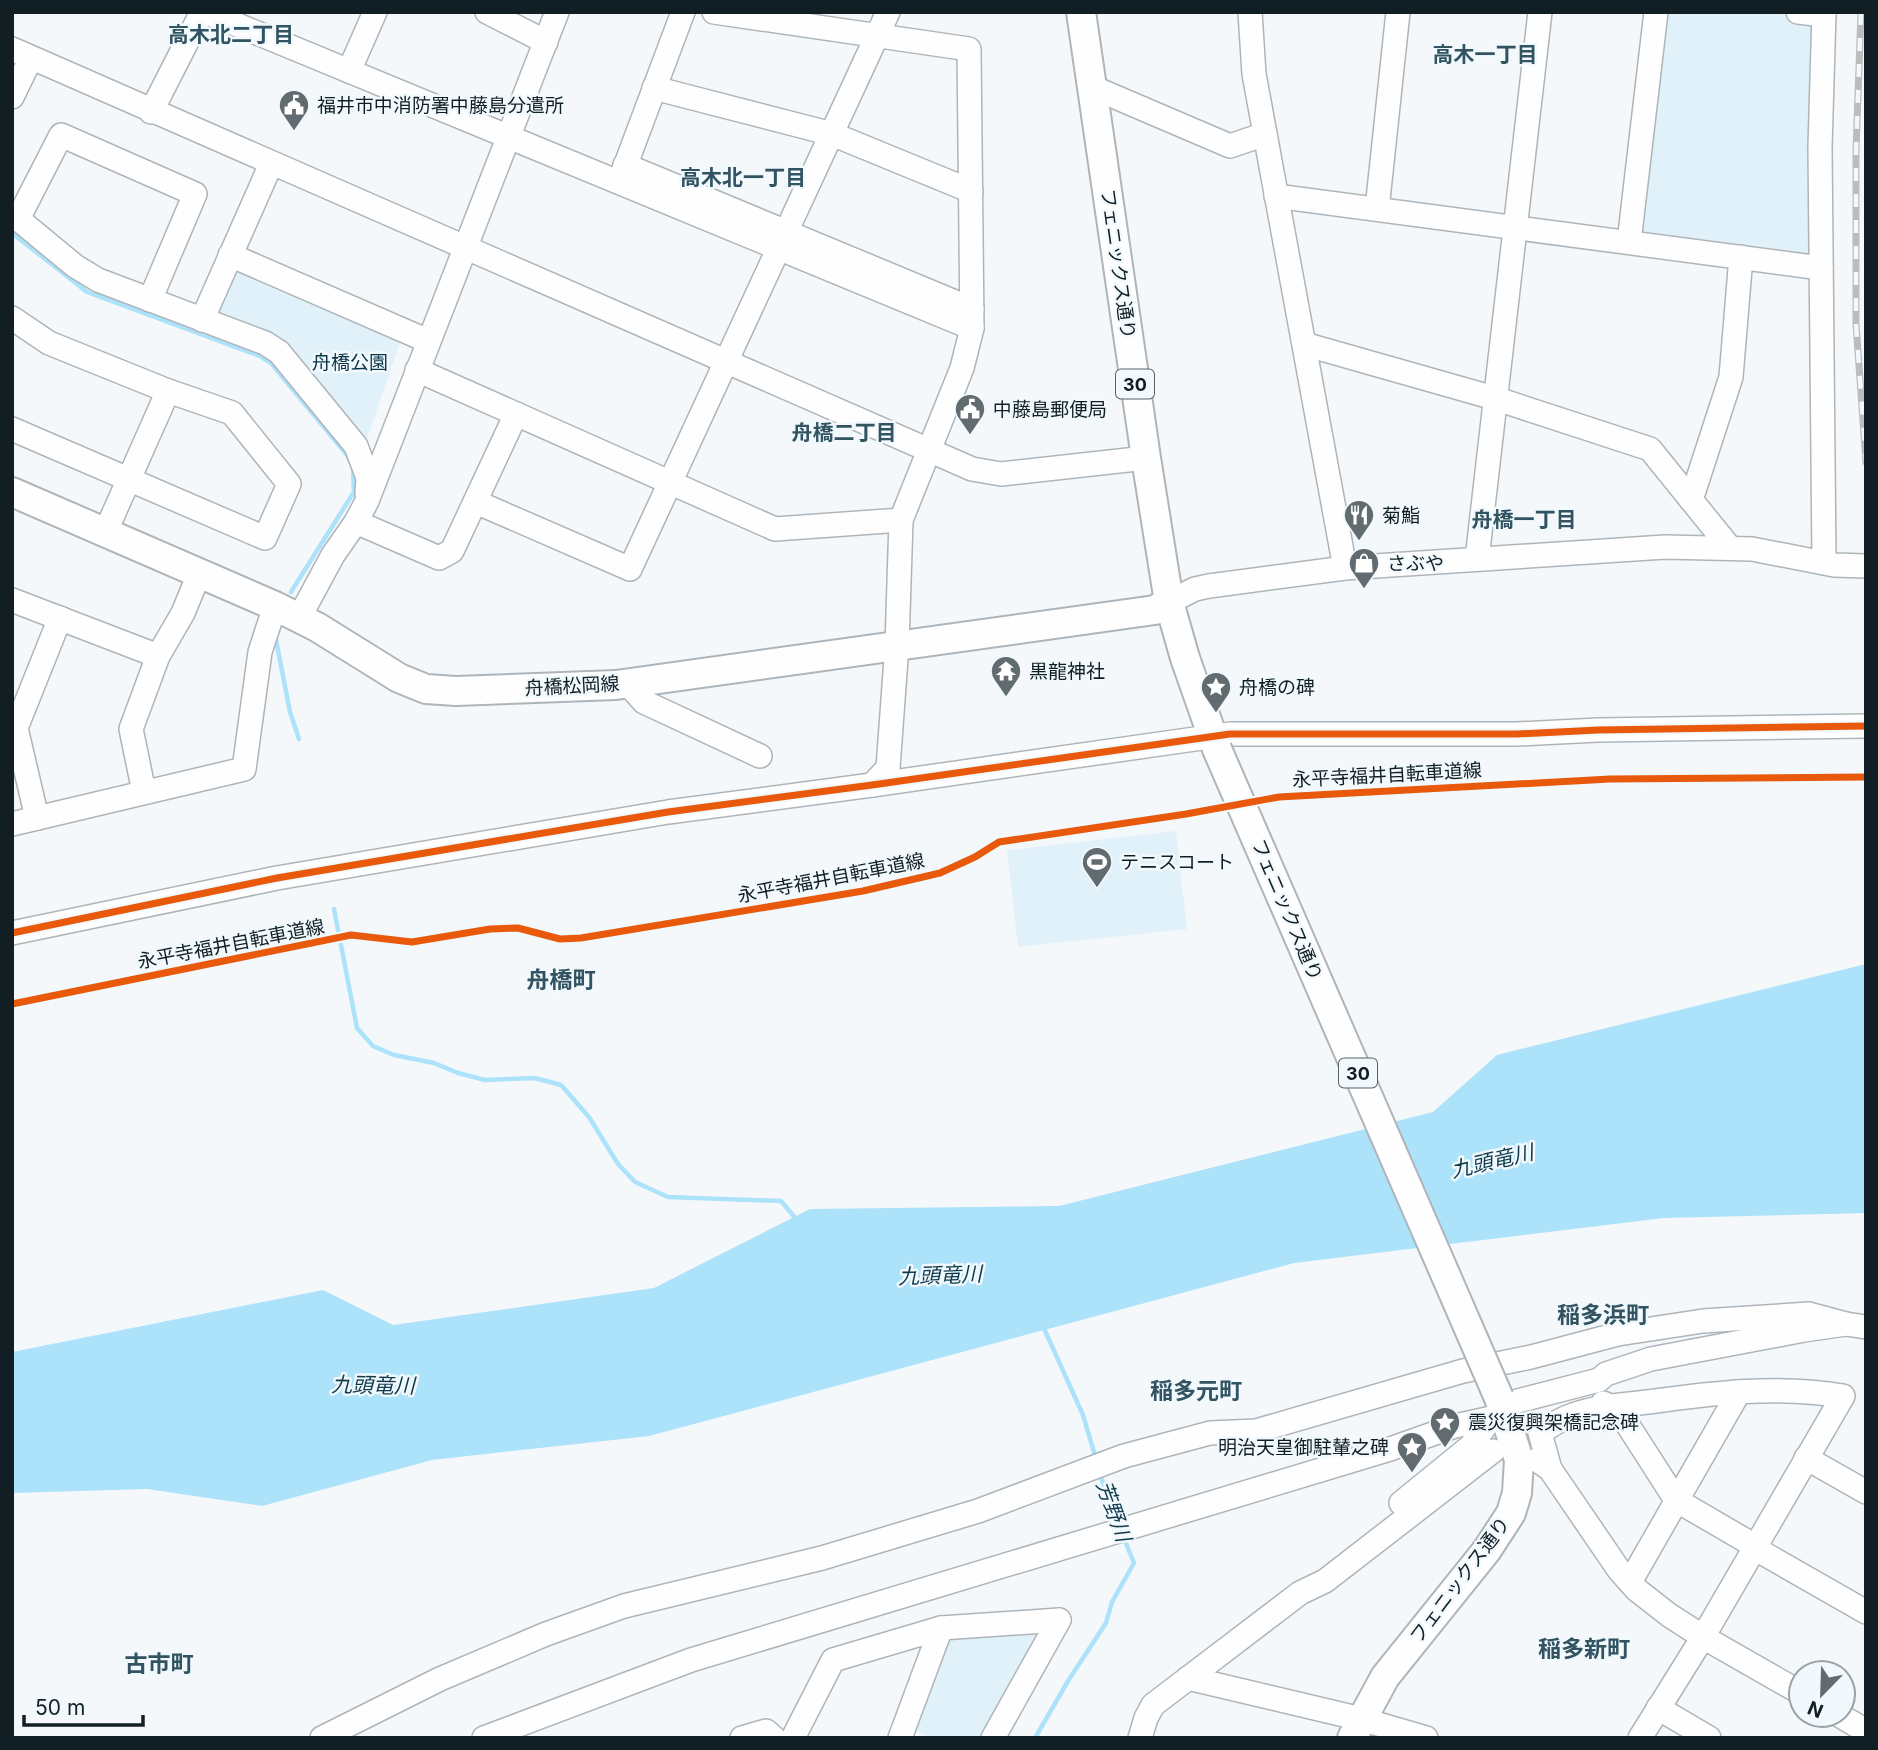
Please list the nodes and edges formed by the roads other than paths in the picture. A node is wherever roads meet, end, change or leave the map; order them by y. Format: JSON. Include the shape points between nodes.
{"nodes":[{"id":1,"x":204,"y":12,"type":"edge"},
{"id":2,"x":375,"y":12,"type":"edge"},
{"id":3,"x":487,"y":12,"type":"edge"},
{"id":4,"x":558,"y":12,"type":"edge"},
{"id":5,"x":683,"y":12,"type":"edge"},
{"id":6,"x":713,"y":12,"type":"edge"},
{"id":7,"x":888,"y":12,"type":"edge"},
{"id":8,"x":1081,"y":12,"type":"edge"},
{"id":9,"x":1250,"y":12,"type":"edge"},
{"id":10,"x":1398,"y":12,"type":"edge"},
{"id":11,"x":1540,"y":12,"type":"edge"},
{"id":12,"x":1656,"y":12,"type":"edge"},
{"id":13,"x":1798,"y":12,"type":"edge"},
{"id":14,"x":1824,"y":14,"type":"edge"},
{"id":15,"x":878,"y":34,"type":"junction"},
{"id":16,"x":546,"y":42,"type":"junction"},
{"id":17,"x":22,"y":54,"type":"edge"},
{"id":18,"x":349,"y":71,"type":"junction"},
{"id":19,"x":1092,"y":87,"type":"junction"},
{"id":20,"x":654,"y":88,"type":"junction"},
{"id":21,"x":12,"y":97,"type":"edge"},
{"id":22,"x":151,"y":112,"type":"junction"},
{"id":23,"x":1265,"y":134,"type":"junction"},
{"id":24,"x":832,"y":135,"type":"junction"},
{"id":25,"x":510,"y":136,"type":"junction"},
{"id":26,"x":271,"y":164,"type":"junction"},
{"id":27,"x":622,"y":173,"type":"junction"},
{"id":28,"x":971,"y":191,"type":"junction"},
{"id":29,"x":1276,"y":196,"type":"junction"},
{"id":30,"x":1377,"y":209,"type":"junction"},
{"id":31,"x":15,"y":217,"type":"edge"},
{"id":32,"x":1516,"y":228,"type":"junction"},
{"id":33,"x":784,"y":240,"type":"junction"},
{"id":34,"x":1629,"y":242,"type":"junction"},
{"id":35,"x":465,"y":248,"type":"junction"},
{"id":36,"x":230,"y":255,"type":"junction"},
{"id":37,"x":1741,"y":257,"type":"junction"},
{"id":38,"x":1821,"y":268,"type":"junction"},
{"id":39,"x":150,"y":300,"type":"junction"},
{"id":40,"x":12,"y":318,"type":"edge"},
{"id":41,"x":972,"y":318,"type":"junction"},
{"id":42,"x":202,"y":320,"type":"junction"},
{"id":43,"x":428,"y":341,"type":"junction"},
{"id":44,"x":1304,"y":344,"type":"junction"},
{"id":45,"x":726,"y":361,"type":"junction"},
{"id":46,"x":417,"y":370,"type":"junction"},
{"id":47,"x":168,"y":391,"type":"junction"},
{"id":48,"x":1494,"y":398,"type":"junction"},
{"id":49,"x":516,"y":414,"type":"junction"},
{"id":50,"x":12,"y":429,"type":"edge"},
{"id":51,"x":930,"y":450,"type":"junction"},
{"id":52,"x":1146,"y":458,"type":"junction"},
{"id":53,"x":129,"y":479,"type":"junction"},
{"id":54,"x":671,"y":482,"type":"junction"},
{"id":55,"x":12,"y":492,"type":"edge"},
{"id":56,"x":1691,"y":500,"type":"junction"},
{"id":57,"x":367,"y":501,"type":"junction"},
{"id":58,"x":476,"y":502,"type":"junction"},
{"id":59,"x":901,"y":520,"type":"junction"},
{"id":60,"x":356,"y":522,"type":"junction"},
{"id":61,"x":105,"y":533,"type":"junction"},
{"id":62,"x":1730,"y":548,"type":"junction"},
{"id":63,"x":1476,"y":559,"type":"junction"},
{"id":64,"x":1824,"y":562,"type":"junction"},
{"id":65,"x":1866,"y":566,"type":"edge"},
{"id":66,"x":1345,"y":568,"type":"junction"},
{"id":67,"x":199,"y":573,"type":"junction"},
{"id":68,"x":12,"y":600,"type":"edge"},
{"id":69,"x":1170,"y":602,"type":"junction"},
{"id":70,"x":287,"y":612,"type":"junction"},
{"id":71,"x":60,"y":618,"type":"junction"},
{"id":72,"x":897,"y":645,"type":"junction"},
{"id":73,"x":158,"y":656,"type":"junction"},
{"id":74,"x":627,"y":683,"type":"junction"},
{"id":75,"x":1866,"y":726,"type":"edge"},
{"id":76,"x":14,"y":728,"type":"edge"},
{"id":77,"x":1214,"y":743,"type":"junction"},
{"id":78,"x":760,"y":757,"type":"dead end"},
{"id":79,"x":872,"y":785,"type":"junction"},
{"id":80,"x":144,"y":792,"type":"junction"},
{"id":81,"x":37,"y":818,"type":"junction"},
{"id":82,"x":12,"y":824,"type":"edge"},
{"id":83,"x":12,"y":933,"type":"edge"},
{"id":84,"x":1856,"y":1325,"type":"edge"},
{"id":85,"x":1739,"y":1392,"type":"junction"},
{"id":86,"x":1530,"y":1399,"type":"junction"},
{"id":87,"x":1612,"y":1407,"type":"junction"},
{"id":88,"x":1499,"y":1409,"type":"junction"},
{"id":89,"x":1493,"y":1451,"type":"dead end"},
{"id":90,"x":1807,"y":1458,"type":"junction"},
{"id":91,"x":1866,"y":1492,"type":"edge"},
{"id":92,"x":1676,"y":1500,"type":"junction"},
{"id":93,"x":1755,"y":1547,"type":"junction"},
{"id":94,"x":1630,"y":1582,"type":"junction"},
{"id":95,"x":1300,"y":1593,"type":"junction"},
{"id":96,"x":1865,"y":1610,"type":"edge"},
{"id":97,"x":941,"y":1628,"type":"junction"},
{"id":98,"x":1703,"y":1637,"type":"junction"},
{"id":99,"x":1188,"y":1678,"type":"junction"},
{"id":100,"x":1787,"y":1685,"type":"edge"},
{"id":101,"x":1658,"y":1708,"type":"junction"},
{"id":102,"x":1357,"y":1729,"type":"edge"},
{"id":103,"x":322,"y":1738,"type":"edge"},
{"id":104,"x":484,"y":1738,"type":"edge"},
{"id":105,"x":742,"y":1738,"type":"edge"},
{"id":106,"x":774,"y":1738,"type":"edge"},
{"id":107,"x":793,"y":1738,"type":"edge"},
{"id":108,"x":900,"y":1738,"type":"edge"},
{"id":109,"x":993,"y":1738,"type":"edge"},
{"id":110,"x":1140,"y":1738,"type":"edge"},
{"id":111,"x":1426,"y":1738,"type":"edge"},
{"id":112,"x":1640,"y":1738,"type":"edge"},
{"id":113,"x":1709,"y":1738,"type":"edge"}],
"edges":[{"from":1,"to":18,"type":"street"},
{"from":1,"to":22,"type":"street"},
{"from":2,"to":18,"type":"street"},
{"from":3,"to":16,"type":"street"},
{"from":4,"to":16,"type":"street"},
{"from":5,"to":20,"type":"street"},
{"from":6,"to":15,"type":"street"},
{"from":7,"to":15,"type":"street"},
{"from":8,"to":19,"type":"main road","name":"フェニックス通り","number":"30"},
{"from":9,"to":23,"type":"street","via":[[1254,74]]},
{"from":10,"to":30,"type":"street"},
{"from":11,"to":32,"type":"street"},
{"from":12,"to":34,"type":"street"},
{"from":13,"to":14,"type":"street"},
{"from":14,"to":38,"type":"street"},
{"from":15,"to":24,"type":"street"},
{"from":15,"to":28,"type":"street","via":[[969,49]]},
{"from":16,"to":25,"type":"street"},
{"from":17,"to":21,"type":"street"},
{"from":17,"to":22,"type":"street"},
{"from":18,"to":25,"type":"street"},
{"from":19,"to":23,"type":"street","via":[[1230,146]]},
{"from":19,"to":52,"type":"main road","name":"フェニックス通り","number":"30"},
{"from":20,"to":24,"type":"street"},
{"from":20,"to":27,"type":"street"},
{"from":22,"to":26,"type":"street"},
{"from":23,"to":29,"type":"street"},
{"from":24,"to":28,"type":"street"},
{"from":24,"to":33,"type":"street"},
{"from":25,"to":27,"type":"street"},
{"from":25,"to":35,"type":"street"},
{"from":26,"to":35,"type":"street"},
{"from":26,"to":36,"type":"street"},
{"from":27,"to":33,"type":"street"},
{"from":28,"to":41,"type":"street"},
{"from":29,"to":30,"type":"street"},
{"from":29,"to":44,"type":"street"},
{"from":30,"to":32,"type":"street"},
{"from":31,"to":39,"type":"street","via":[[75,266]]},
{"from":31,"to":39,"type":"street","via":[[61,135],[195,194]]},
{"from":32,"to":34,"type":"street"},
{"from":32,"to":48,"type":"street"},
{"from":33,"to":41,"type":"street"},
{"from":33,"to":45,"type":"street"},
{"from":34,"to":37,"type":"street"},
{"from":35,"to":43,"type":"street"},
{"from":35,"to":45,"type":"street"},
{"from":36,"to":42,"type":"street"},
{"from":36,"to":43,"type":"street"},
{"from":37,"to":38,"type":"street"},
{"from":37,"to":56,"type":"street","via":[[1731,377]]},
{"from":38,"to":64,"type":"street"},
{"from":39,"to":42,"type":"street"},
{"from":40,"to":47,"type":"street","via":[[49,343]]},
{"from":41,"to":51,"type":"street","via":[[962,368]]},
{"from":42,"to":57,"type":"street","via":[[279,352],[356,446],[368,478]]},
{"from":43,"to":46,"type":"street"},
{"from":44,"to":48,"type":"street"},
{"from":44,"to":66,"type":"street"},
{"from":45,"to":51,"type":"street"},
{"from":45,"to":54,"type":"street"},
{"from":46,"to":49,"type":"street"},
{"from":46,"to":57,"type":"street"},
{"from":47,"to":53,"type":"street"},
{"from":47,"to":53,"type":"street","via":[[232,413],[289,484],[265,538]]},
{"from":48,"to":56,"type":"street","via":[[1650,449]]},
{"from":48,"to":63,"type":"street"},
{"from":49,"to":54,"type":"street"},
{"from":49,"to":58,"type":"street"},
{"from":50,"to":53,"type":"street"},
{"from":51,"to":52,"type":"street","via":[[971,470],[1001,474]]},
{"from":51,"to":59,"type":"street"},
{"from":52,"to":69,"type":"main road","name":"フェニックス通り","number":"30"},
{"from":53,"to":61,"type":"street"},
{"from":54,"to":58,"type":"street","via":[[631,569]]},
{"from":54,"to":59,"type":"street","via":[[775,528]]},
{"from":55,"to":61,"type":"main road","name":"舟橋松岡線"},
{"from":56,"to":62,"type":"street"},
{"from":57,"to":60,"type":"street"},
{"from":58,"to":60,"type":"street","via":[[452,551],[439,558]]},
{"from":59,"to":72,"type":"street"},
{"from":60,"to":70,"type":"street"},
{"from":61,"to":67,"type":"main road","name":"舟橋松岡線"},
{"from":62,"to":63,"type":"street","via":[[1665,547]]},
{"from":62,"to":64,"type":"street"},
{"from":63,"to":66,"type":"street"},
{"from":64,"to":65,"type":"street"},
{"from":66,"to":69,"type":"street","via":[[1209,586]]},
{"from":67,"to":70,"type":"main road","name":"舟橋松岡線"},
{"from":67,"to":73,"type":"street"},
{"from":68,"to":71,"type":"street"},
{"from":69,"to":72,"type":"main road","name":"舟橋松岡線","via":[[1155,610]]},
{"from":69,"to":77,"type":"main road","name":"フェニックス通り","number":"30"},
{"from":70,"to":74,"type":"main road","name":"舟橋松岡線","via":[[426,689]]},
{"from":70,"to":80,"type":"street","via":[[260,652],[244,769]]},
{"from":71,"to":73,"type":"street"},
{"from":71,"to":76,"type":"street"},
{"from":72,"to":74,"type":"main road","name":"舟橋松岡線"},
{"from":72,"to":79,"type":"street","via":[[888,768]]},
{"from":73,"to":80,"type":"street","via":[[131,729]]},
{"from":74,"to":78,"type":"street","via":[[644,702]]},
{"from":75,"to":77,"type":"street","via":[[1517,734],[1230,734]]},
{"from":76,"to":81,"type":"street"},
{"from":77,"to":79,"type":"street"},
{"from":77,"to":88,"type":"main road","name":"フェニックス通り","number":"30","bridge":true},
{"from":79,"to":83,"type":"street","via":[[668,812],[304,874]]},
{"from":80,"to":81,"type":"street"},
{"from":81,"to":82,"type":"street"},
{"from":84,"to":86,"type":"street","via":[[1651,1359],[1599,1380]]},
{"from":84,"to":103,"type":"street","via":[[1809,1314],[1703,1321],[1618,1334],[1464,1371],[1256,1431],[1210,1433],[1124,1456],[978,1511],[835,1554],[625,1606],[440,1679]]},
{"from":85,"to":87,"type":"street"},
{"from":85,"to":90,"type":"street","via":[[1779,1390],[1843,1396]]},
{"from":85,"to":92,"type":"street"},
{"from":86,"to":87,"type":"street"},
{"from":86,"to":88,"type":"street"},
{"from":87,"to":92,"type":"street"},
{"from":87,"to":94,"type":"street","via":[[1576,1414],[1540,1433],[1542,1464]]},
{"from":88,"to":95,"type":"street","via":[[1471,1446],[1316,1573]]},
{"from":88,"to":102,"type":"main road","name":"フェニックス通り","number":"30","via":[[1518,1460],[1511,1513],[1487,1550],[1385,1677]]},
{"from":88,"to":104,"type":"street","via":[[1390,1450],[691,1660]]},
{"from":89,"to":95,"type":"street","via":[[1325,1581]]},
{"from":90,"to":91,"type":"street"},
{"from":90,"to":93,"type":"street"},
{"from":92,"to":93,"type":"street"},
{"from":92,"to":94,"type":"street"},
{"from":93,"to":96,"type":"street"},
{"from":93,"to":98,"type":"street"},
{"from":94,"to":98,"type":"street"},
{"from":95,"to":99,"type":"street"},
{"from":97,"to":107,"type":"street","via":[[833,1660]]},
{"from":97,"to":108,"type":"street"},
{"from":97,"to":109,"type":"street","via":[[1059,1620]]},
{"from":98,"to":100,"type":"street"},
{"from":98,"to":101,"type":"street"},
{"from":99,"to":102,"type":"street"},
{"from":99,"to":110,"type":"street","via":[[1153,1705]]},
{"from":101,"to":112,"type":"street"},
{"from":101,"to":113,"type":"street"},
{"from":102,"to":111,"type":"street"},
{"from":105,"to":106,"type":"street","via":[[766,1731]]}]}
